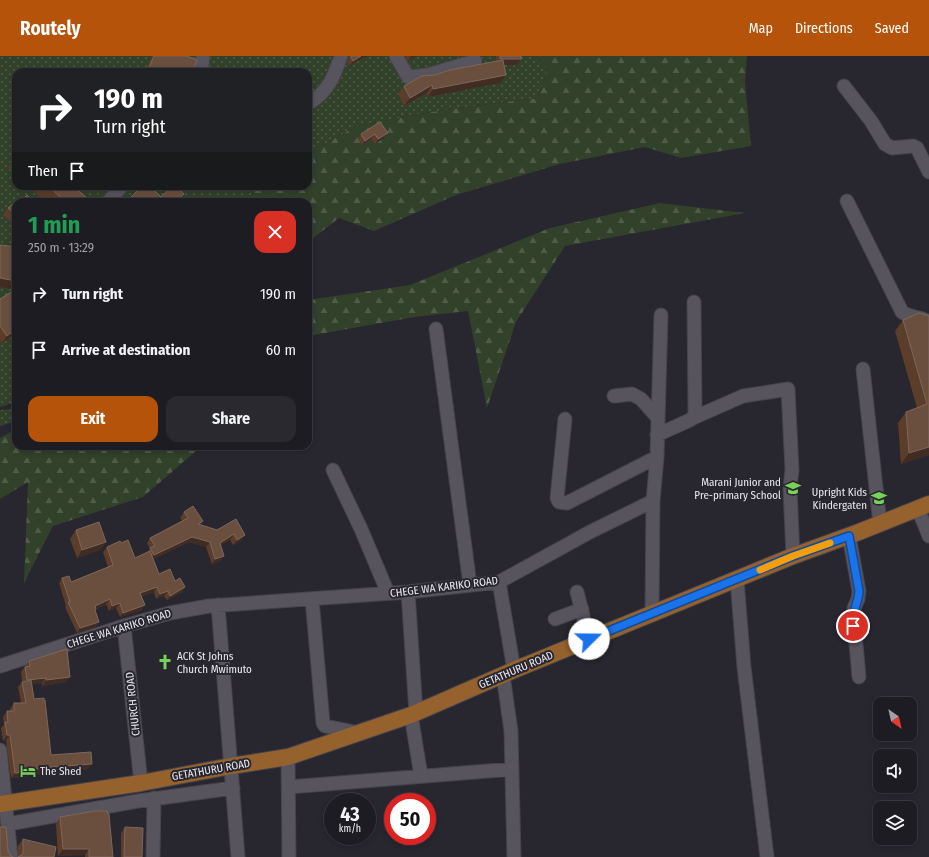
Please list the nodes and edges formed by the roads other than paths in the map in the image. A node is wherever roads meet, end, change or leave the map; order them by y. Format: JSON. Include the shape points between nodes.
{"nodes":[{"id":1,"x":203,"y":56,"type":"edge"},
{"id":2,"x":341,"y":56,"type":"edge"},
{"id":3,"x":396,"y":56,"type":"edge"},
{"id":4,"x":475,"y":61,"type":"dead end"},
{"id":5,"x":202,"y":68,"type":"edge"},
{"id":6,"x":844,"y":86,"type":"dead end"},
{"id":7,"x":312,"y":102,"type":"edge"},
{"id":8,"x":929,"y":172,"type":"edge"},
{"id":9,"x":118,"y":190,"type":"edge"},
{"id":10,"x":112,"y":198,"type":"edge"},
{"id":11,"x":847,"y":201,"type":"dead end"},
{"id":12,"x":694,"y":302,"type":"dead end"},
{"id":13,"x":661,"y":314,"type":"dead end"},
{"id":14,"x":929,"y":322,"type":"edge"},
{"id":15,"x":436,"y":329,"type":"dead end"},
{"id":16,"x":863,"y":369,"type":"dead end"},
{"id":17,"x":614,"y":396,"type":"dead end"},
{"id":18,"x":658,"y":418,"type":"junction"},
{"id":19,"x":693,"y":418,"type":"junction"},
{"id":20,"x":565,"y":419,"type":"dead end"},
{"id":21,"x":657,"y":435,"type":"junction"},
{"id":22,"x":657,"y":457,"type":"junction"},
{"id":23,"x":333,"y":470,"type":"dead end"},
{"id":24,"x":653,"y":501,"type":"junction"},
{"id":25,"x":924,"y":507,"type":"edge"},
{"id":26,"x":880,"y":524,"type":"junction"},
{"id":27,"x":849,"y":536,"type":"junction"},
{"id":28,"x":929,"y":536,"type":"edge"},
{"id":29,"x":793,"y":556,"type":"junction"},
{"id":30,"x":737,"y":580,"type":"junction"},
{"id":31,"x":499,"y":582,"type":"junction"},
{"id":32,"x":470,"y":585,"type":"junction"},
{"id":33,"x":408,"y":592,"type":"junction"},
{"id":34,"x":577,"y":592,"type":"dead end"},
{"id":35,"x":388,"y":593,"type":"junction"},
{"id":36,"x":312,"y":598,"type":"junction"},
{"id":37,"x":218,"y":605,"type":"junction"},
{"id":38,"x":582,"y":609,"type":"junction"},
{"id":39,"x":652,"y":613,"type":"junction"},
{"id":40,"x":555,"y":620,"type":"dead end"},
{"id":41,"x":124,"y":626,"type":"junction"},
{"id":42,"x":589,"y":639,"type":"junction"},
{"id":43,"x":0,"y":666,"type":"edge"},
{"id":44,"x":508,"y":673,"type":"junction"},
{"id":45,"x":859,"y":677,"type":"dead end"},
{"id":46,"x":413,"y":714,"type":"junction"},
{"id":47,"x":359,"y":733,"type":"junction"},
{"id":48,"x":0,"y":750,"type":"edge"},
{"id":49,"x":288,"y":757,"type":"junction"},
{"id":50,"x":231,"y":766,"type":"junction"},
{"id":51,"x":512,"y":769,"type":"junction"},
{"id":52,"x":421,"y":776,"type":"junction"},
{"id":53,"x":141,"y":783,"type":"junction"},
{"id":54,"x":289,"y":787,"type":"junction"},
{"id":55,"x":233,"y":788,"type":"junction"},
{"id":56,"x":154,"y":798,"type":"junction"},
{"id":57,"x":3,"y":804,"type":"edge"},
{"id":58,"x":8,"y":824,"type":"junction"},
{"id":59,"x":11,"y":857,"type":"edge"},
{"id":60,"x":153,"y":857,"type":"edge"},
{"id":61,"x":238,"y":857,"type":"edge"},
{"id":62,"x":289,"y":857,"type":"edge"},
{"id":63,"x":514,"y":857,"type":"edge"},
{"id":64,"x":767,"y":857,"type":"edge"}],
"edges":[{"from":1,"to":5,"type":"street"},
{"from":2,"to":7,"type":"street","via":[[333,79],[326,90]]},
{"from":3,"to":4,"type":"street","via":[[408,78]]},
{"from":6,"to":8,"type":"street","via":[[885,144],[892,148],[917,148]]},
{"from":9,"to":10,"type":"street"},
{"from":11,"to":14,"type":"street","via":[[902,312],[909,317],[921,317]]},
{"from":12,"to":19,"type":"street"},
{"from":13,"to":18,"type":"street"},
{"from":15,"to":32,"type":"street"},
{"from":16,"to":26,"type":"street"},
{"from":17,"to":18,"type":"street","via":[[632,394],[641,399]]},
{"from":18,"to":21,"type":"street"},
{"from":19,"to":21,"type":"street"},
{"from":19,"to":29,"type":"street","via":[[743,396],[788,389]]},
{"from":20,"to":22,"type":"street","via":[[557,498],[559,502],[567,503]]},
{"from":21,"to":22,"type":"street"},
{"from":22,"to":24,"type":"street"},
{"from":23,"to":35,"type":"street"},
{"from":24,"to":31,"type":"street","name":"CHEGE WA KARIKO ROAD"},
{"from":24,"to":39,"type":"street"},
{"from":25,"to":26,"type":"main road","name":"GETATHURU ROAD"},
{"from":25,"to":28,"type":"street"},
{"from":26,"to":27,"type":"main road","name":"GETATHURU ROAD"},
{"from":27,"to":29,"type":"main road","name":"GETATHURU ROAD"},
{"from":27,"to":45,"type":"street","via":[[859,591],[853,619]]},
{"from":29,"to":30,"type":"main road","name":"GETATHURU ROAD"},
{"from":30,"to":39,"type":"main road","name":"GETATHURU ROAD"},
{"from":30,"to":64,"type":"street","via":[[744,667]]},
{"from":31,"to":32,"type":"street","name":"CHEGE WA KARIKO ROAD"},
{"from":31,"to":44,"type":"street"},
{"from":32,"to":33,"type":"street","name":"CHEGE WA KARIKO ROAD"},
{"from":33,"to":35,"type":"street","name":"CHEGE WA KARIKO ROAD"},
{"from":33,"to":46,"type":"street"},
{"from":34,"to":38,"type":"street"},
{"from":35,"to":36,"type":"street","name":"CHEGE WA KARIKO ROAD"},
{"from":36,"to":37,"type":"street","name":"CHEGE WA KARIKO ROAD"},
{"from":36,"to":47,"type":"street","via":[[323,723],[325,726]]},
{"from":37,"to":41,"type":"street","name":"CHEGE WA KARIKO ROAD","via":[[170,613]]},
{"from":37,"to":50,"type":"street"},
{"from":38,"to":40,"type":"street"},
{"from":38,"to":42,"type":"street"},
{"from":39,"to":42,"type":"main road","name":"GETATHURU ROAD"},
{"from":41,"to":43,"type":"street","name":"CHEGE WA KARIKO ROAD"},
{"from":41,"to":53,"type":"street","name":"CHURCH ROAD"},
{"from":42,"to":44,"type":"main road","name":"GETATHURU ROAD"},
{"from":44,"to":46,"type":"main road","name":"GETATHURU ROAD"},
{"from":44,"to":51,"type":"street"},
{"from":46,"to":47,"type":"main road","name":"GETATHURU ROAD"},
{"from":46,"to":52,"type":"street"},
{"from":47,"to":49,"type":"main road","name":"GETATHURU ROAD"},
{"from":48,"to":57,"type":"street"},
{"from":49,"to":50,"type":"main road","name":"GETATHURU ROAD"},
{"from":49,"to":54,"type":"street"},
{"from":50,"to":53,"type":"main road","name":"GETATHURU ROAD"},
{"from":50,"to":55,"type":"street"},
{"from":51,"to":52,"type":"street"},
{"from":51,"to":63,"type":"street"},
{"from":52,"to":54,"type":"street"},
{"from":53,"to":57,"type":"main road","name":"GETATHURU ROAD"},
{"from":54,"to":62,"type":"street"},
{"from":55,"to":56,"type":"street"},
{"from":55,"to":61,"type":"street"},
{"from":56,"to":58,"type":"street"},
{"from":56,"to":60,"type":"street"},
{"from":57,"to":58,"type":"street"},
{"from":58,"to":59,"type":"street"}]}
